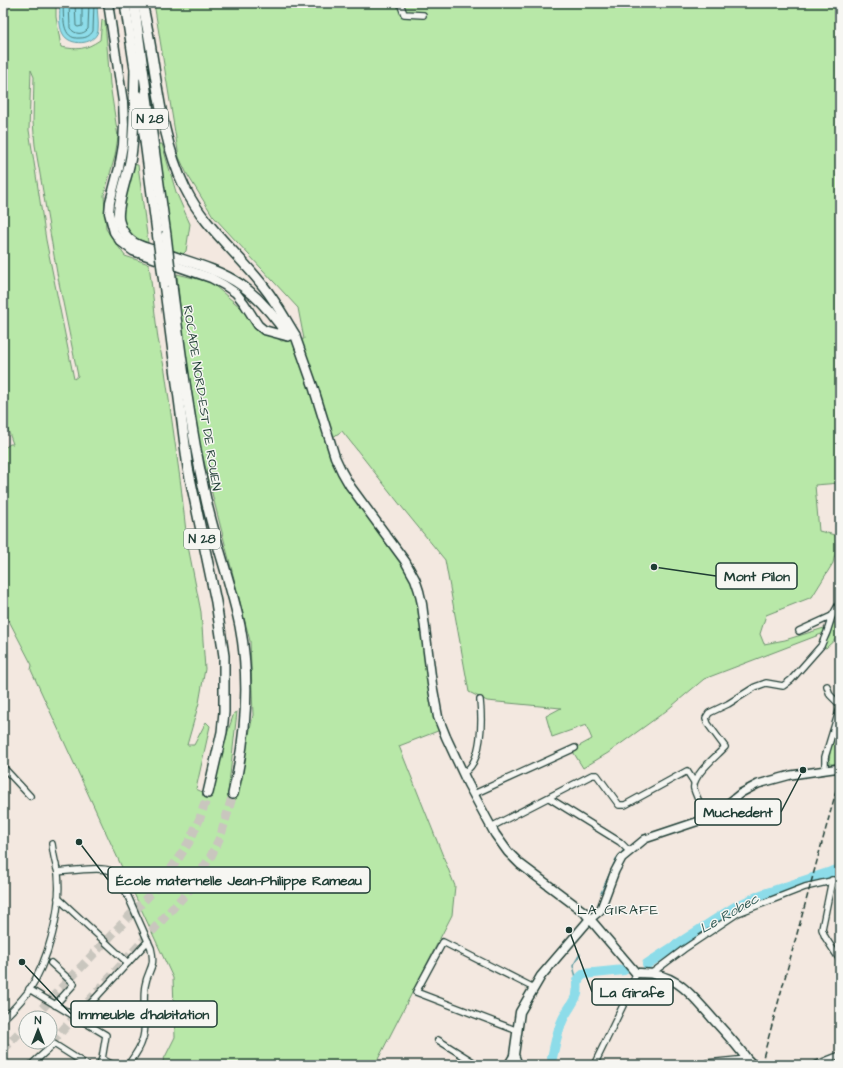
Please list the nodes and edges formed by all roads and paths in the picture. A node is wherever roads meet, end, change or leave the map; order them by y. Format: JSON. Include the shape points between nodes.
{"nodes":[{"id":1,"x":108,"y":3,"type":"edge"},
{"id":2,"x":126,"y":3,"type":"edge"},
{"id":3,"x":134,"y":3,"type":"edge"},
{"id":4,"x":142,"y":3,"type":"edge"},
{"id":5,"x":400,"y":3,"type":"edge"},
{"id":6,"x":423,"y":15,"type":"dead end"},
{"id":7,"x":135,"y":71,"type":"junction"},
{"id":8,"x":161,"y":233,"type":"junction"},
{"id":9,"x":168,"y":284,"type":"junction"},
{"id":10,"x":292,"y":336,"type":"junction"},
{"id":11,"x":840,"y":602,"type":"edge"},
{"id":12,"x":832,"y":616,"type":"junction"},
{"id":13,"x":799,"y":631,"type":"dead end"},
{"id":14,"x":827,"y":686,"type":"dead end"},
{"id":15,"x":480,"y":700,"type":"dead end"},
{"id":16,"x":840,"y":707,"type":"edge"},
{"id":17,"x":575,"y":748,"type":"dead end"},
{"id":18,"x":3,"y":767,"type":"edge"},
{"id":19,"x":840,"y":768,"type":"edge"},
{"id":20,"x":825,"y":770,"type":"junction"},
{"id":21,"x":463,"y":773,"type":"junction"},
{"id":22,"x":694,"y":782,"type":"junction"},
{"id":23,"x":208,"y":793,"type":"tunnel mouth"},
{"id":24,"x":233,"y":794,"type":"tunnel mouth"},
{"id":25,"x":474,"y":794,"type":"junction"},
{"id":26,"x":30,"y":796,"type":"dead end"},
{"id":27,"x":549,"y":798,"type":"junction"},
{"id":28,"x":707,"y":819,"type":"junction"},
{"id":29,"x":491,"y":827,"type":"junction"},
{"id":30,"x":52,"y":844,"type":"dead end"},
{"id":31,"x":629,"y":851,"type":"junction"},
{"id":32,"x":58,"y":872,"type":"junction"},
{"id":33,"x":840,"y":879,"type":"edge"},
{"id":34,"x":832,"y":880,"type":"junction"},
{"id":35,"x":58,"y":898,"type":"junction"},
{"id":36,"x":590,"y":920,"type":"junction"},
{"id":37,"x":148,"y":941,"type":"junction"},
{"id":38,"x":840,"y":960,"type":"edge"},
{"id":39,"x":51,"y":963,"type":"dead end"},
{"id":40,"x":128,"y":963,"type":"junction"},
{"id":41,"x":636,"y":973,"type":"junction"},
{"id":42,"x":652,"y":973,"type":"junction"},
{"id":43,"x":534,"y":988,"type":"junction"},
{"id":44,"x":29,"y":989,"type":"junction"},
{"id":45,"x":55,"y":1005,"type":"junction"},
{"id":46,"x":78,"y":1017,"type":"junction"},
{"id":47,"x":3,"y":1019,"type":"edge"},
{"id":48,"x":518,"y":1031,"type":"junction"},
{"id":49,"x":438,"y":1040,"type":"dead end"},
{"id":50,"x":514,"y":1055,"type":"junction"},
{"id":51,"x":840,"y":1055,"type":"edge"},
{"id":52,"x":100,"y":1062,"type":"edge"},
{"id":53,"x":746,"y":1062,"type":"edge"},
{"id":54,"x":30,"y":1065,"type":"edge"},
{"id":55,"x":86,"y":1065,"type":"edge"},
{"id":56,"x":113,"y":1065,"type":"edge"},
{"id":57,"x":128,"y":1065,"type":"edge"},
{"id":58,"x":478,"y":1065,"type":"edge"},
{"id":59,"x":508,"y":1065,"type":"edge"},
{"id":60,"x":518,"y":1065,"type":"edge"},
{"id":61,"x":594,"y":1065,"type":"edge"},
{"id":62,"x":705,"y":1065,"type":"edge"},
{"id":63,"x":758,"y":1065,"type":"edge"},
{"id":64,"x":815,"y":1065,"type":"edge"}],
"edges":[{"from":1,"to":10,"type":"main road","via":[[124,124],[119,168],[110,202],[114,232],[120,241],[133,251],[211,278],[224,285],[236,293],[261,328],[272,333]]},
{"from":2,"to":7,"type":"highway","name":"ROCADE NORD-EST DE ROUEN","number":"N 28"},
{"from":3,"to":8,"type":"highway","name":"ROCADE NORD-EST DE ROUEN","number":"N 28"},
{"from":4,"to":10,"type":"highway","via":[[167,138],[185,189],[212,230],[264,287]]},
{"from":5,"to":6,"type":"street","via":[[404,14]]},
{"from":7,"to":8,"type":"highway","name":"ROCADE NORD-EST DE ROUEN","number":"N 28"},
{"from":7,"to":10,"type":"highway","via":[[133,143],[118,210],[118,221],[123,232],[141,246],[210,269],[242,285],[262,302]]},
{"from":8,"to":9,"type":"highway","name":"ROCADE NORD-EST DE ROUEN","number":"N 28","bridge":true},
{"from":9,"to":23,"type":"highway","name":"ROCADE NORD-EST DE ROUEN","number":"N 28","via":[[188,468],[216,602],[224,656],[222,732]]},
{"from":9,"to":24,"type":"highway","name":"ROCADE NORD-EST DE ROUEN","number":"N 28","via":[[208,510],[240,625],[246,694],[245,727]]},
{"from":10,"to":21,"type":"main road","via":[[305,363],[342,472],[405,561],[420,591],[437,712]]},
{"from":11,"to":12,"type":"street"},
{"from":12,"to":13,"type":"street"},
{"from":12,"to":22,"type":"street","via":[[821,646],[791,680],[783,686],[766,683],[755,687],[709,713],[706,718],[708,724],[725,747]]},
{"from":14,"to":16,"type":"street","via":[[830,695]]},
{"from":15,"to":21,"type":"street","via":[[477,753],[471,767]]},
{"from":16,"to":20,"type":"street","via":[[825,758]]},
{"from":17,"to":25,"type":"street"},
{"from":18,"to":26,"type":"street"},
{"from":19,"to":20,"type":"street"},
{"from":20,"to":28,"type":"street","via":[[775,778],[758,784],[741,793]]},
{"from":21,"to":25,"type":"main road"},
{"from":22,"to":27,"type":"street","via":[[687,771],[625,805],[619,805],[597,775],[592,775]]},
{"from":22,"to":28,"type":"street","via":[[694,789]]},
{"from":25,"to":29,"type":"main road"},
{"from":27,"to":29,"type":"street"},
{"from":27,"to":31,"type":"street","via":[[620,842]]},
{"from":28,"to":31,"type":"street","via":[[644,839]]},
{"from":29,"to":36,"type":"main road","via":[[513,858],[584,912]]},
{"from":30,"to":32,"type":"street"},
{"from":31,"to":36,"type":"street","via":[[614,871],[600,911]]},
{"from":32,"to":35,"type":"street"},
{"from":32,"to":37,"type":"street","via":[[101,869],[116,875]]},
{"from":33,"to":34,"type":"street"},
{"from":34,"to":38,"type":"street","via":[[822,929]]},
{"from":34,"to":42,"type":"street","via":[[804,887],[738,913]]},
{"from":35,"to":40,"type":"street"},
{"from":35,"to":44,"type":"street","via":[[46,954]]},
{"from":36,"to":41,"type":"main road"},
{"from":36,"to":43,"type":"main road","via":[[541,976]]},
{"from":37,"to":40,"type":"street"},
{"from":37,"to":57,"type":"street","via":[[153,966],[145,986],[144,1033],[142,1042]]},
{"from":39,"to":45,"type":"street","via":[[74,984]]},
{"from":40,"to":46,"type":"street"},
{"from":41,"to":42,"type":"main road"},
{"from":41,"to":61,"type":"street","via":[[631,989]]},
{"from":42,"to":53,"type":"main road","via":[[671,979],[688,991]]},
{"from":43,"to":48,"type":"main road","via":[[520,1012]]},
{"from":43,"to":48,"type":"street","via":[[443,942],[416,992]]},
{"from":44,"to":45,"type":"street"},
{"from":44,"to":47,"type":"street","via":[[17,1006]]},
{"from":45,"to":46,"type":"street"},
{"from":46,"to":52,"type":"street","via":[[106,1035]]},
{"from":48,"to":50,"type":"main road"},
{"from":49,"to":58,"type":"street"},
{"from":50,"to":59,"type":"street"},
{"from":50,"to":60,"type":"main road"},
{"from":51,"to":64,"type":"street"},
{"from":52,"to":56,"type":"street"},
{"from":53,"to":62,"type":"street"},
{"from":53,"to":63,"type":"main road"},
{"from":54,"to":55,"type":"street","via":[[54,1044]]},
{"from":59,"to":60,"type":"main road"}]}
